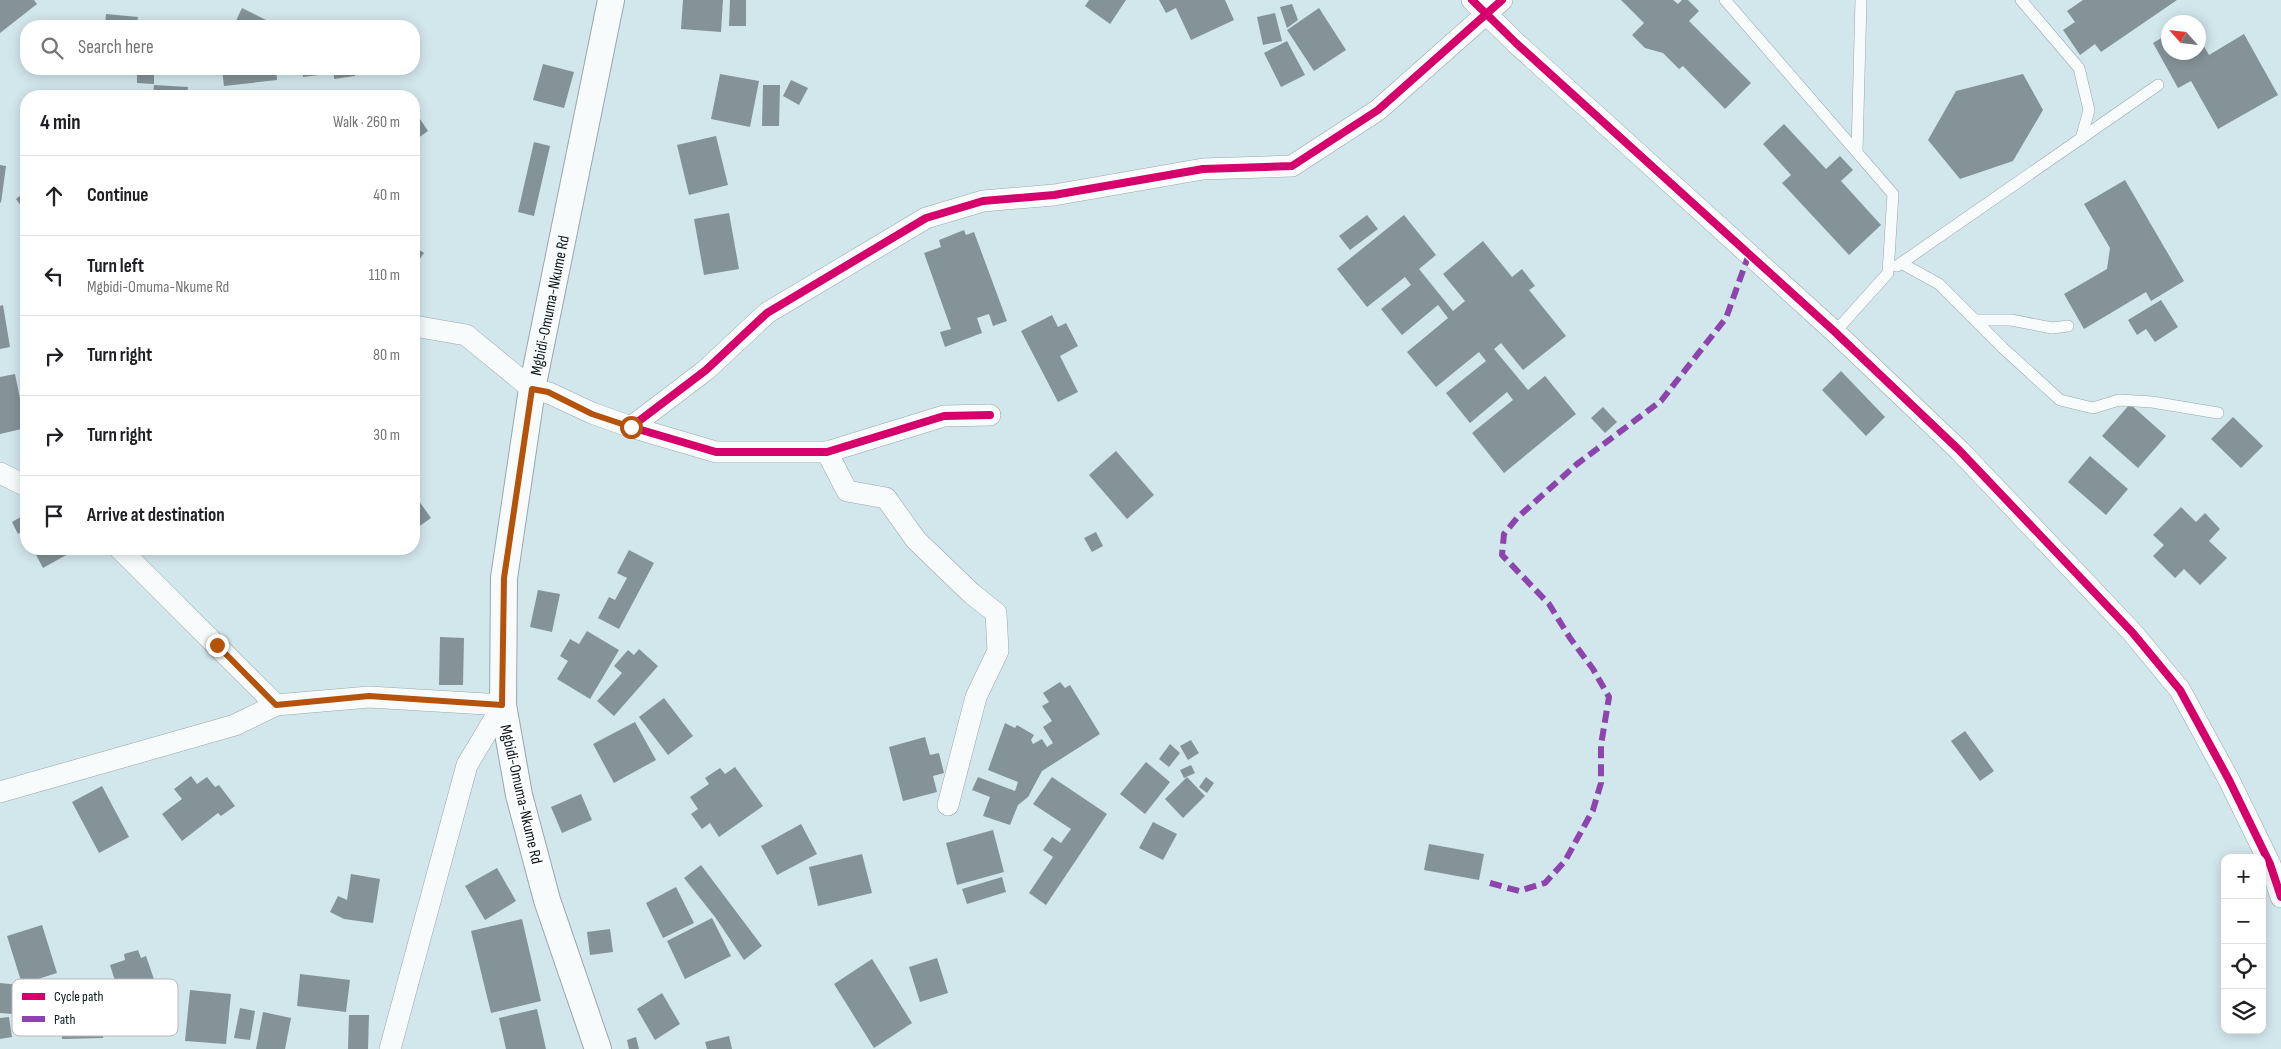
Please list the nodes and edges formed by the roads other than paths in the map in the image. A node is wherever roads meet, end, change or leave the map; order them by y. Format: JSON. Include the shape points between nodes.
{"nodes":[{"id":1,"x":611,"y":0,"type":"edge"},
{"id":2,"x":1472,"y":0,"type":"edge"},
{"id":3,"x":1502,"y":0,"type":"edge"},
{"id":4,"x":1725,"y":0,"type":"edge"},
{"id":5,"x":2021,"y":0,"type":"edge"},
{"id":6,"x":1862,"y":3,"type":"edge"},
{"id":7,"x":1486,"y":16,"type":"junction"},
{"id":8,"x":2158,"y":85,"type":"dead end"},
{"id":9,"x":2081,"y":139,"type":"junction"},
{"id":10,"x":1857,"y":151,"type":"junction"},
{"id":11,"x":1902,"y":263,"type":"junction"},
{"id":12,"x":1888,"y":273,"type":"junction"},
{"id":13,"x":1976,"y":320,"type":"junction"},
{"id":14,"x":2068,"y":326,"type":"dead end"},
{"id":15,"x":420,"y":327,"type":"edge"},
{"id":16,"x":1835,"y":332,"type":"junction"},
{"id":17,"x":532,"y":389,"type":"junction"},
{"id":18,"x":2218,"y":413,"type":"dead end"},
{"id":19,"x":990,"y":415,"type":"dead end"},
{"id":20,"x":631,"y":427,"type":"junction"},
{"id":21,"x":828,"y":452,"type":"junction"},
{"id":22,"x":0,"y":473,"type":"edge"},
{"id":23,"x":20,"y":483,"type":"edge"},
{"id":24,"x":126,"y":555,"type":"edge"},
{"id":25,"x":276,"y":705,"type":"junction"},
{"id":26,"x":502,"y":705,"type":"junction"},
{"id":27,"x":0,"y":792,"type":"edge"},
{"id":28,"x":948,"y":805,"type":"dead end"},
{"id":29,"x":2281,"y":897,"type":"edge"},
{"id":30,"x":390,"y":1049,"type":"edge"},
{"id":31,"x":598,"y":1049,"type":"edge"}],
"edges":[{"from":1,"to":17,"type":"street","name":"Mgbidi-Omuma-Nkume Rd"},
{"from":2,"to":7,"type":"street"},
{"from":3,"to":7,"type":"street"},
{"from":4,"to":10,"type":"lane"},
{"from":5,"to":9,"type":"lane","via":[[2078,68],[2088,110]]},
{"from":6,"to":10,"type":"lane"},
{"from":7,"to":16,"type":"street"},
{"from":7,"to":20,"type":"street","via":[[1378,110],[1292,166],[1203,169],[1054,195],[983,202],[926,218],[767,312],[706,370]]},
{"from":8,"to":9,"type":"lane"},
{"from":9,"to":11,"type":"lane"},
{"from":10,"to":12,"type":"lane","via":[[1893,194]]},
{"from":11,"to":12,"type":"lane"},
{"from":11,"to":13,"type":"lane","via":[[1940,284]]},
{"from":12,"to":16,"type":"lane"},
{"from":13,"to":14,"type":"lane","via":[[2011,320],[2052,328]]},
{"from":13,"to":18,"type":"lane","via":[[2060,400],[2093,408],[2119,400],[2152,402]]},
{"from":15,"to":17,"type":"street","via":[[466,334]]},
{"from":16,"to":29,"type":"street","via":[[1959,450],[2132,632],[2180,690],[2270,864]]},
{"from":17,"to":20,"type":"street","via":[[548,392],[592,414]]},
{"from":17,"to":26,"type":"street","name":"Mgbidi-Omuma-Nkume Rd","via":[[504,578]]},
{"from":19,"to":21,"type":"street","via":[[944,416]]},
{"from":20,"to":21,"type":"street","via":[[716,452]]},
{"from":21,"to":28,"type":"street","via":[[847,491],[886,498],[916,540],[996,613],[998,651],[976,697]]},
{"from":22,"to":23,"type":"street"},
{"from":24,"to":25,"type":"street"},
{"from":25,"to":26,"type":"street","via":[[369,696]]},
{"from":25,"to":27,"type":"street","via":[[235,725]]},
{"from":26,"to":30,"type":"street","via":[[466,765]]},
{"from":26,"to":31,"type":"street","name":"Mgbidi-Omuma-Nkume Rd","via":[[520,795],[547,900]]}]}
